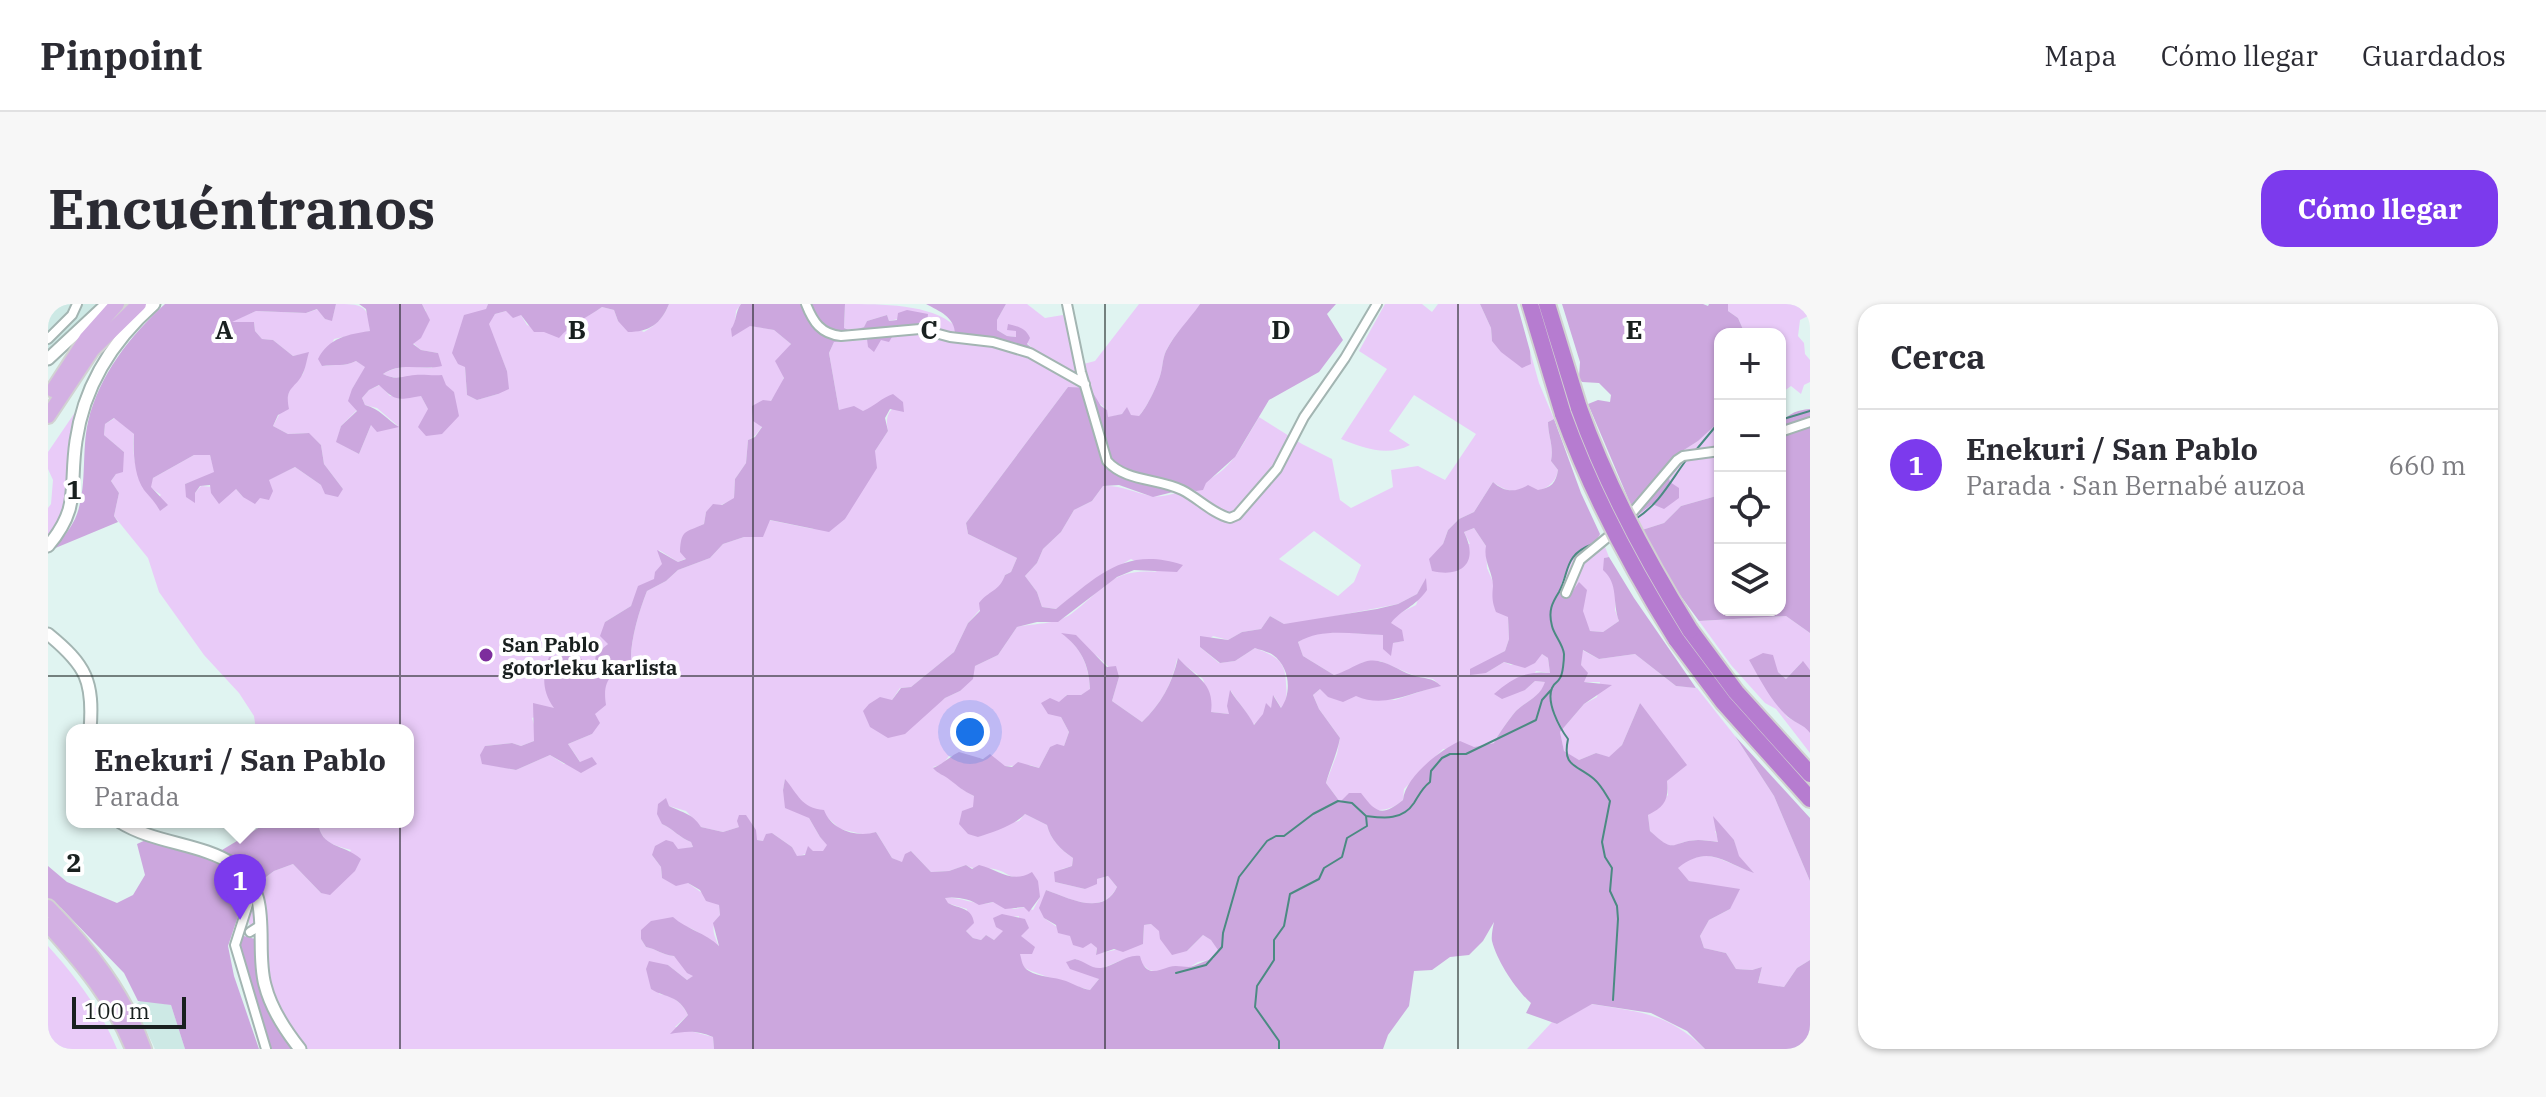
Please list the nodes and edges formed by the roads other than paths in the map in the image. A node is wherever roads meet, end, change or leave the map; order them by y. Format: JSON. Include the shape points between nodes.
{"nodes":[{"id":1,"x":77,"y":304,"type":"edge"},
{"id":2,"x":107,"y":304,"type":"edge"},
{"id":3,"x":117,"y":304,"type":"edge"},
{"id":4,"x":139,"y":304,"type":"edge"},
{"id":5,"x":154,"y":304,"type":"edge"},
{"id":6,"x":806,"y":304,"type":"edge"},
{"id":7,"x":1067,"y":304,"type":"edge"},
{"id":8,"x":1377,"y":304,"type":"edge"},
{"id":9,"x":1530,"y":304,"type":"edge"},
{"id":10,"x":1547,"y":304,"type":"edge"},
{"id":11,"x":48,"y":339,"type":"edge"},
{"id":12,"x":48,"y":359,"type":"edge"},
{"id":13,"x":1085,"y":384,"type":"junction"},
{"id":14,"x":48,"y":397,"type":"edge"},
{"id":15,"x":1571,"y":411,"type":"junction"},
{"id":16,"x":48,"y":416,"type":"edge"},
{"id":17,"x":1810,"y":422,"type":"edge"},
{"id":18,"x":1786,"y":430,"type":"edge"},
{"id":19,"x":1714,"y":452,"type":"edge"},
{"id":20,"x":48,"y":546,"type":"edge"},
{"id":21,"x":1566,"y":593,"type":"dead end"},
{"id":22,"x":48,"y":634,"type":"edge"},
{"id":23,"x":1683,"y":634,"type":"junction"},
{"id":24,"x":53,"y":642,"type":"edge"},
{"id":25,"x":90,"y":724,"type":"edge"},
{"id":26,"x":1810,"y":774,"type":"edge"},
{"id":27,"x":1810,"y":799,"type":"edge"},
{"id":28,"x":130,"y":828,"type":"edge"},
{"id":29,"x":250,"y":880,"type":"junction"},
{"id":30,"x":48,"y":907,"type":"edge"},
{"id":31,"x":48,"y":925,"type":"edge"},
{"id":32,"x":252,"y":929,"type":"junction"},
{"id":33,"x":299,"y":1048,"type":"edge"},
{"id":34,"x":133,"y":1049,"type":"edge"},
{"id":35,"x":144,"y":1049,"type":"edge"},
{"id":36,"x":266,"y":1049,"type":"edge"}],
"edges":[{"from":1,"to":11,"type":"street"},
{"from":2,"to":12,"type":"street"},
{"from":3,"to":14,"type":"main road","via":[[86,339]]},
{"from":4,"to":16,"type":"main road","via":[[92,350]]},
{"from":5,"to":20,"type":"street","via":[[118,341],[95,377],[77,433],[72,506]]},
{"from":6,"to":13,"type":"street","via":[[828,335],[920,329],[993,342],[1030,353]]},
{"from":7,"to":13,"type":"street"},
{"from":8,"to":13,"type":"street","via":[[1277,469],[1230,518],[1182,490],[1116,471],[1107,461]]},
{"from":9,"to":15,"type":"highway"},
{"from":10,"to":15,"type":"highway"},
{"from":15,"to":23,"type":"highway","bridge":true},
{"from":17,"to":18,"type":"street"},
{"from":19,"to":21,"type":"street","via":[[1677,460],[1631,515],[1580,560]]},
{"from":22,"to":24,"type":"street"},
{"from":23,"to":26,"type":"highway"},
{"from":23,"to":27,"type":"highway","via":[[1731,712]]},
{"from":24,"to":25,"type":"street","via":[[83,669],[92,700]]},
{"from":28,"to":29,"type":"street","via":[[233,864]]},
{"from":29,"to":32,"type":"street"},
{"from":29,"to":32,"type":"street","via":[[259,904]]},
{"from":30,"to":35,"type":"main road","via":[[108,978]]},
{"from":31,"to":34,"type":"main road","via":[[98,984]]},
{"from":32,"to":33,"type":"street","via":[[268,997]]},
{"from":32,"to":36,"type":"street","via":[[237,936],[235,945]]}]}
